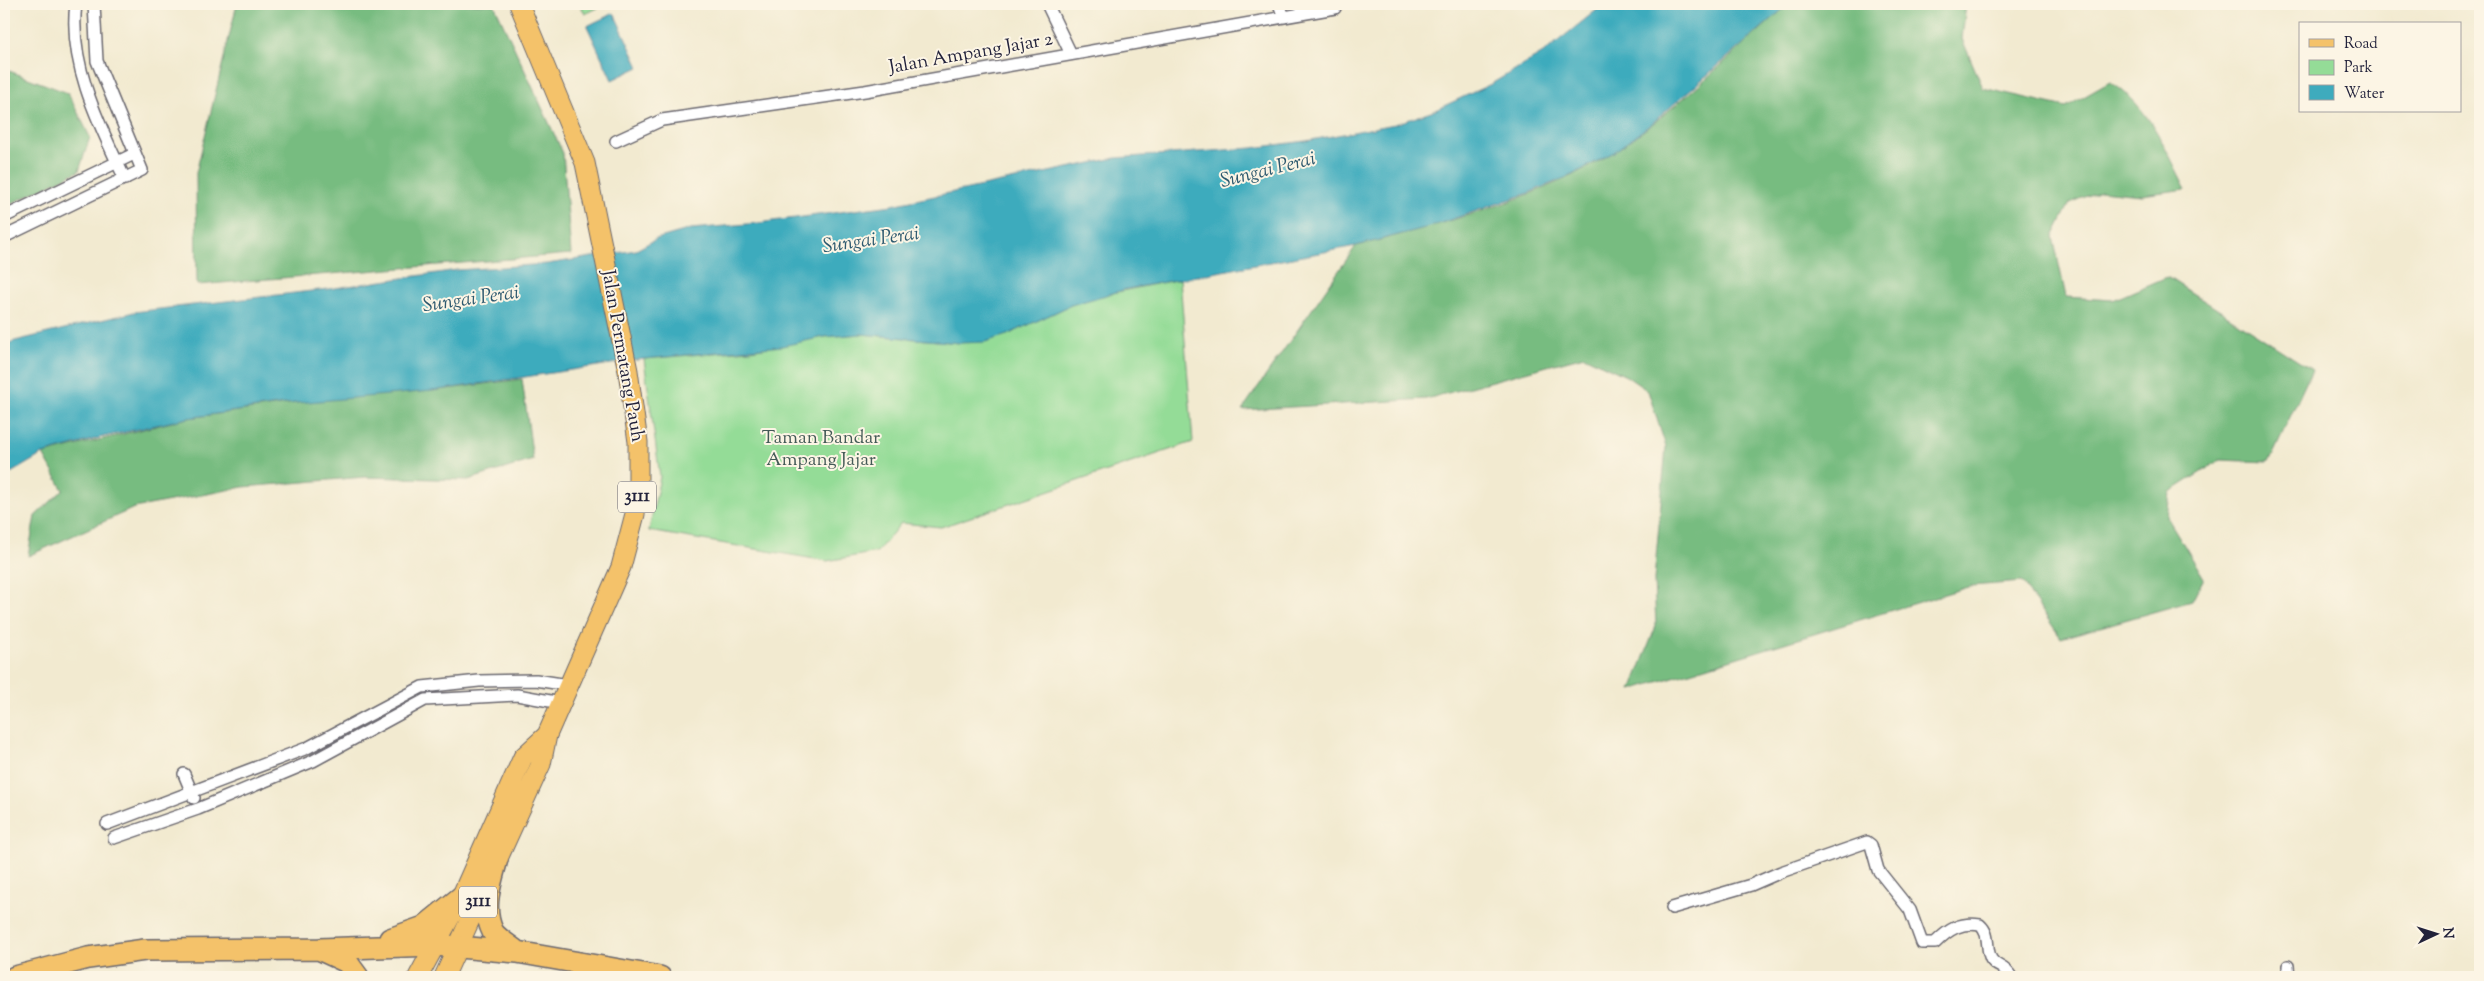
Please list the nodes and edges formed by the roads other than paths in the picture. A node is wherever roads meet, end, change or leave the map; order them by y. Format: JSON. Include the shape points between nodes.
{"nodes":[{"id":1,"x":76,"y":4,"type":"edge"},
{"id":2,"x":94,"y":4,"type":"edge"},
{"id":3,"x":519,"y":4,"type":"edge"},
{"id":4,"x":1047,"y":4,"type":"edge"},
{"id":5,"x":1279,"y":4,"type":"edge"},
{"id":6,"x":1336,"y":8,"type":"dead end"},
{"id":7,"x":1284,"y":17,"type":"junction"},
{"id":8,"x":1071,"y":54,"type":"junction"},
{"id":9,"x":616,"y":141,"type":"dead end"},
{"id":10,"x":134,"y":154,"type":"junction"},
{"id":11,"x":117,"y":162,"type":"junction"},
{"id":12,"x":125,"y":178,"type":"junction"},
{"id":13,"x":4,"y":217,"type":"edge"},
{"id":14,"x":4,"y":237,"type":"edge"},
{"id":15,"x":568,"y":685,"type":"junction"},
{"id":16,"x":561,"y":704,"type":"junction"},
{"id":17,"x":547,"y":735,"type":"junction"},
{"id":18,"x":307,"y":748,"type":"junction"},
{"id":19,"x":313,"y":761,"type":"junction"},
{"id":20,"x":184,"y":774,"type":"dead end"},
{"id":21,"x":191,"y":792,"type":"junction"},
{"id":22,"x":198,"y":809,"type":"junction"},
{"id":23,"x":107,"y":824,"type":"dead end"},
{"id":24,"x":114,"y":838,"type":"dead end"},
{"id":25,"x":497,"y":859,"type":"junction"},
{"id":26,"x":461,"y":897,"type":"junction"},
{"id":27,"x":1672,"y":908,"type":"dead end"},
{"id":28,"x":436,"y":944,"type":"junction"},
{"id":29,"x":459,"y":946,"type":"junction"},
{"id":30,"x":371,"y":947,"type":"junction"},
{"id":31,"x":319,"y":949,"type":"junction"},
{"id":32,"x":517,"y":952,"type":"junction"},
{"id":33,"x":15,"y":977,"type":"edge"},
{"id":34,"x":358,"y":977,"type":"edge"},
{"id":35,"x":418,"y":977,"type":"edge"},
{"id":36,"x":444,"y":977,"type":"edge"},
{"id":37,"x":660,"y":977,"type":"edge"},
{"id":38,"x":2011,"y":977,"type":"edge"}],
"edges":[{"from":1,"to":11,"type":"street","via":[[74,23],[82,70],[99,124]]},
{"from":2,"to":10,"type":"street","via":[[97,61]]},
{"from":3,"to":15,"type":"main road","name":"Jalan Permatang Pauh","number":"3111","via":[[580,148],[596,210],[628,371],[638,442],[635,514],[621,567]]},
{"from":4,"to":8,"type":"street"},
{"from":5,"to":7,"type":"street"},
{"from":6,"to":7,"type":"street","name":"Jalan Ampang Jajar 2"},
{"from":7,"to":8,"type":"street","name":"Jalan Ampang Jajar 2"},
{"from":8,"to":9,"type":"street","name":"Jalan Ampang Jajar 2","via":[[865,91],[662,120]]},
{"from":10,"to":11,"type":"street"},
{"from":10,"to":12,"type":"street","via":[[142,170]]},
{"from":11,"to":12,"type":"street"},
{"from":11,"to":13,"type":"street"},
{"from":12,"to":14,"type":"street"},
{"from":15,"to":16,"type":"main road","name":"Jalan Permatang Pauh","number":"3111"},
{"from":15,"to":18,"type":"street","via":[[536,680],[422,687]]},
{"from":16,"to":17,"type":"main road","name":"Jalan Permatang Pauh","number":"3111"},
{"from":16,"to":19,"type":"street","via":[[517,695],[425,700]]},
{"from":17,"to":25,"type":"main road","name":"Jalan Permatang Pauh","number":"3111","via":[[540,764]]},
{"from":17,"to":26,"type":"main road","name":"Jalan Permatang Pauh","number":"3111","via":[[523,758]]},
{"from":18,"to":19,"type":"street"},
{"from":18,"to":21,"type":"street"},
{"from":19,"to":22,"type":"street"},
{"from":20,"to":21,"type":"street"},
{"from":21,"to":22,"type":"street"},
{"from":21,"to":23,"type":"street"},
{"from":22,"to":24,"type":"street"},
{"from":25,"to":29,"type":"main road","name":"Jalan Permatang Pauh","number":"3111"},
{"from":25,"to":32,"type":"highway","via":[[486,901],[489,919],[494,933]]},
{"from":26,"to":28,"type":"main road","name":"Jalan Permatang Pauh","number":"3111"},
{"from":26,"to":30,"type":"highway","via":[[424,927]]},
{"from":27,"to":38,"type":"street","via":[[1751,885],[1867,842],[1871,845],[1878,870],[1910,910],[1922,943],[1936,942],[1948,930],[1961,924],[1980,925],[1988,936],[1992,961],[2006,968]]},
{"from":28,"to":29,"type":"highway"},
{"from":28,"to":30,"type":"highway"},
{"from":28,"to":35,"type":"main road","name":"Jalan Permatang Pauh","number":"3111"},
{"from":29,"to":32,"type":"highway"},
{"from":29,"to":36,"type":"main road","name":"Jalan Permatang Pauh","number":"3111"},
{"from":30,"to":31,"type":"highway"},
{"from":31,"to":33,"type":"highway","via":[[127,952],[74,961]]},
{"from":31,"to":34,"type":"highway","via":[[347,962]]},
{"from":32,"to":37,"type":"highway"}]}
